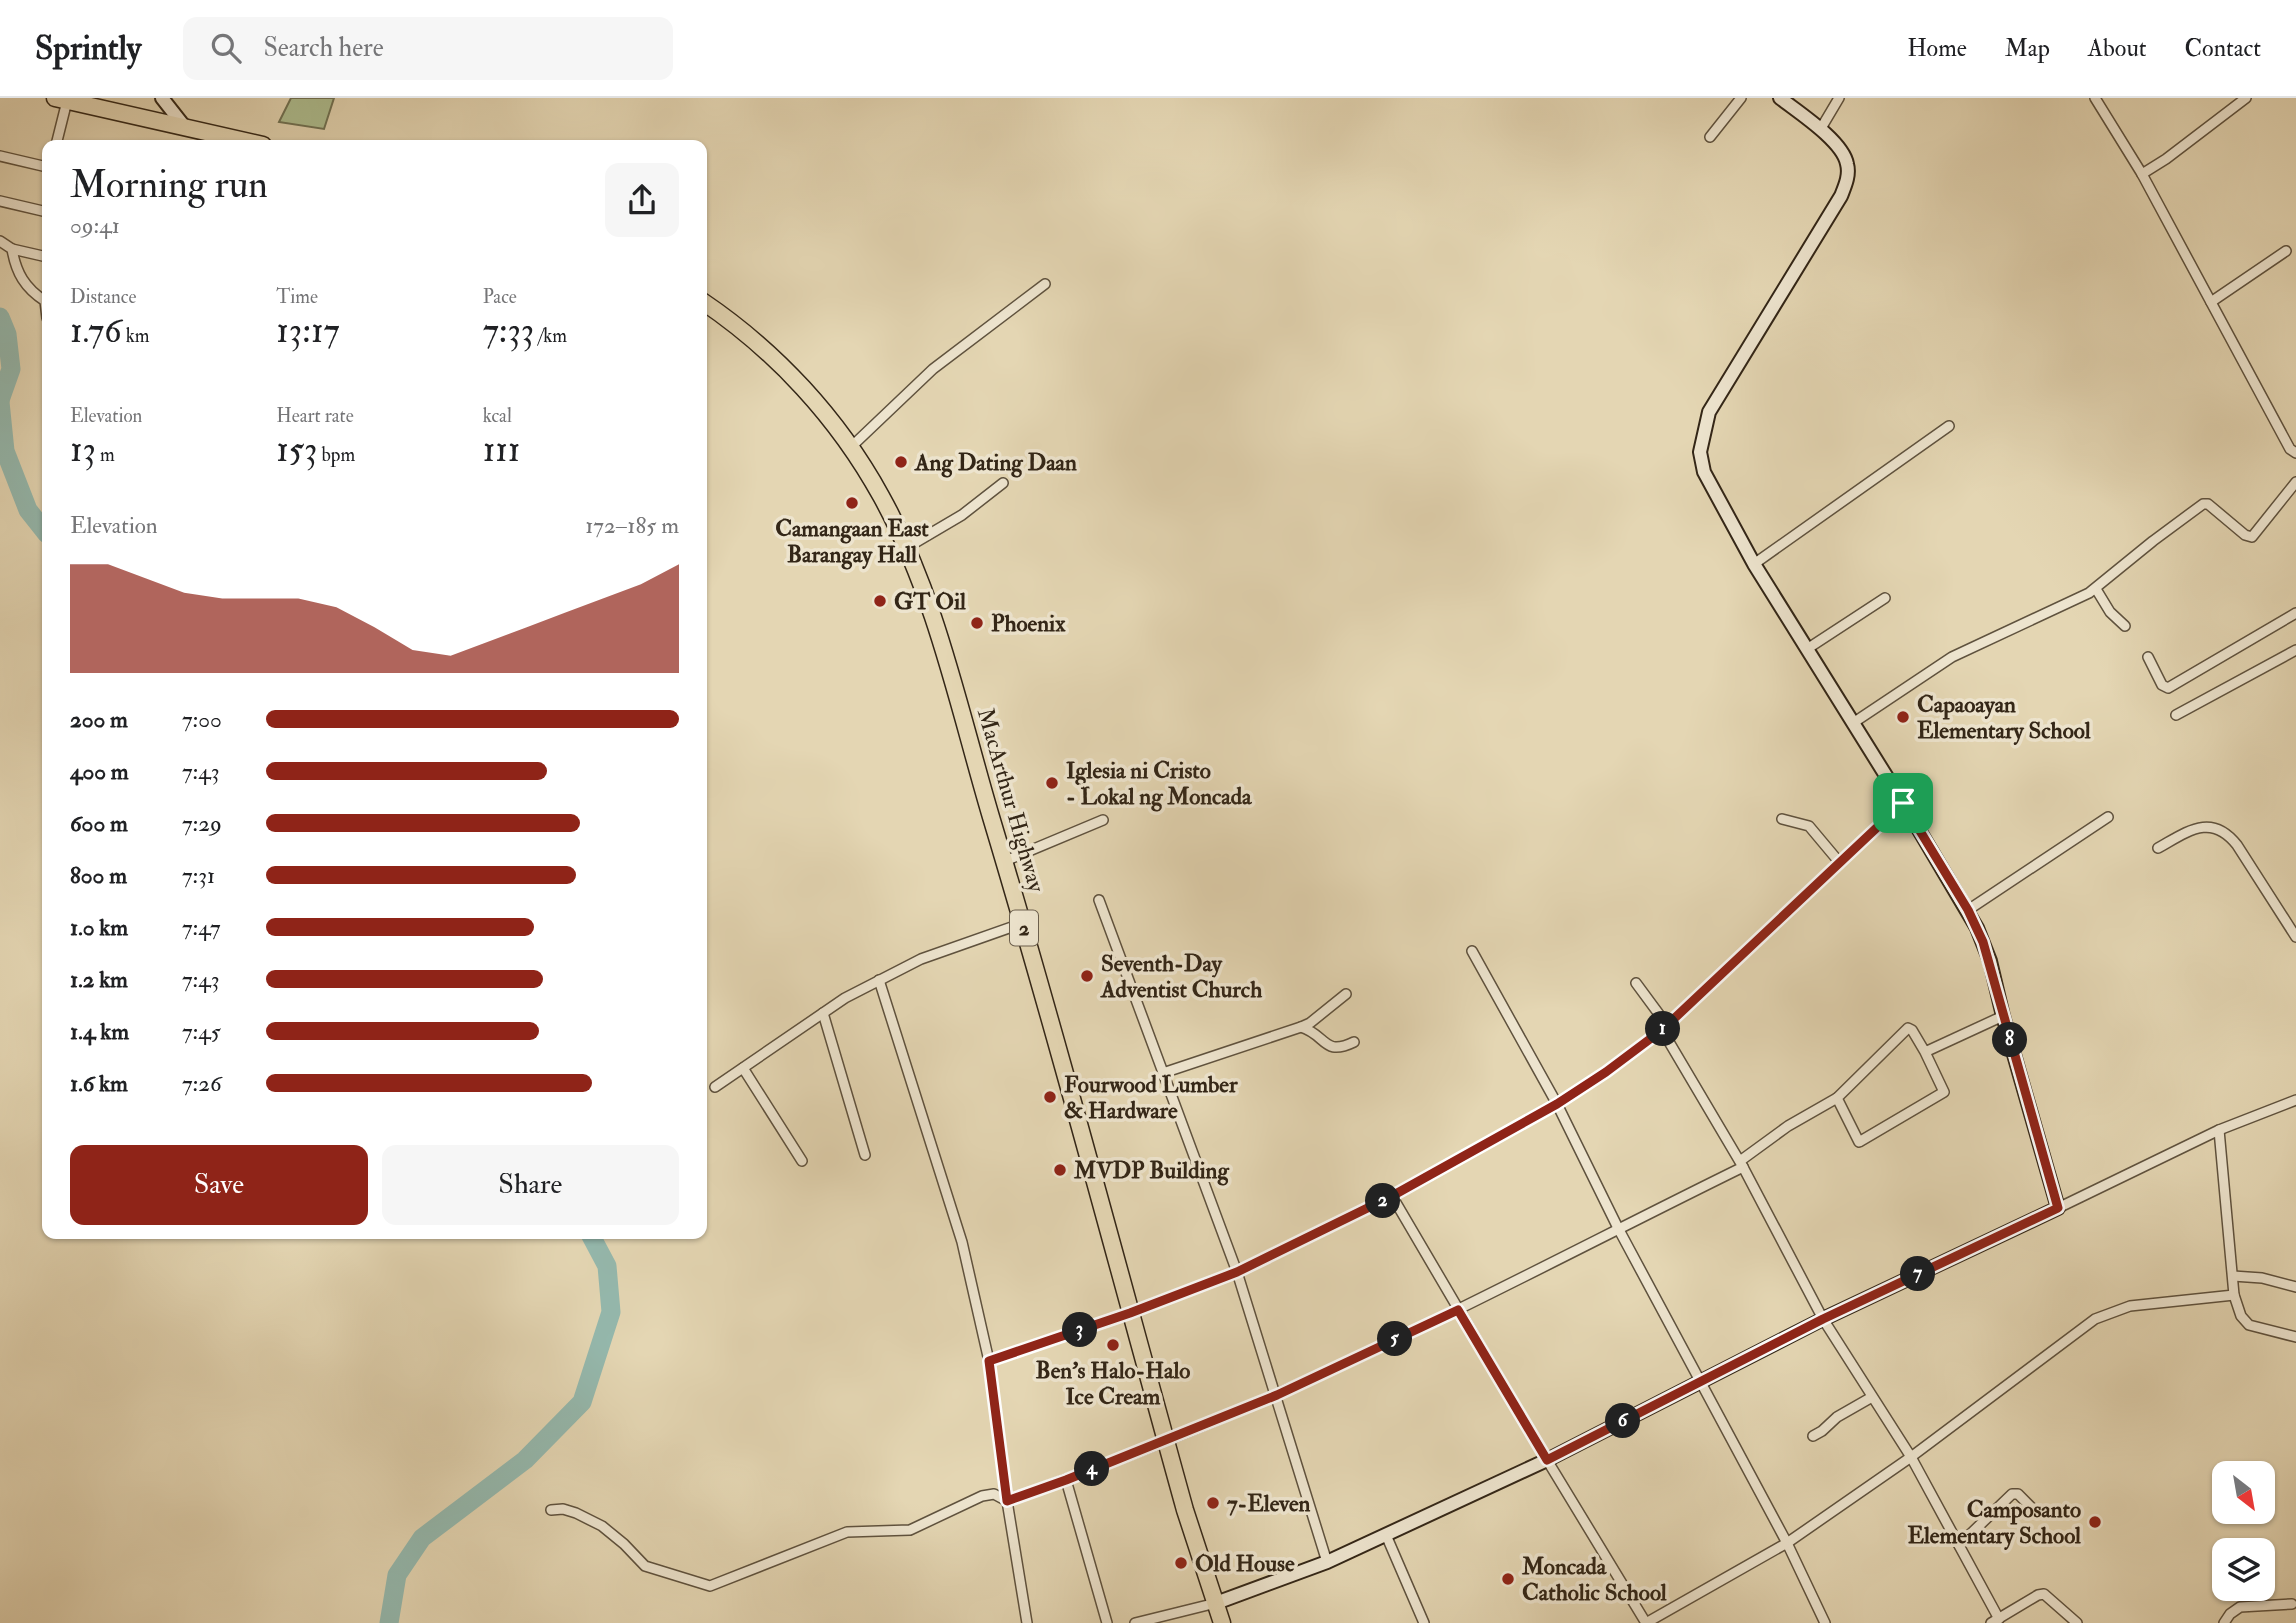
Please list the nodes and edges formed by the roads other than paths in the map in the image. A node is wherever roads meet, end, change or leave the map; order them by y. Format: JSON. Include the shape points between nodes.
{"nodes":[{"id":1,"x":162,"y":98,"type":"edge"},
{"id":2,"x":1741,"y":98,"type":"edge"},
{"id":3,"x":1780,"y":98,"type":"edge"},
{"id":4,"x":1839,"y":98,"type":"edge"},
{"id":5,"x":2095,"y":98,"type":"edge"},
{"id":6,"x":2246,"y":98,"type":"edge"},
{"id":7,"x":61,"y":99,"type":"edge"},
{"id":8,"x":184,"y":126,"type":"junction"},
{"id":9,"x":1820,"y":130,"type":"junction"},
{"id":10,"x":1710,"y":137,"type":"dead end"},
{"id":11,"x":57,"y":140,"type":"edge"},
{"id":12,"x":242,"y":140,"type":"edge"},
{"id":13,"x":0,"y":156,"type":"edge"},
{"id":14,"x":42,"y":166,"type":"edge"},
{"id":15,"x":2142,"y":174,"type":"junction"},
{"id":16,"x":0,"y":201,"type":"edge"},
{"id":17,"x":42,"y":211,"type":"edge"},
{"id":18,"x":0,"y":241,"type":"edge"},
{"id":19,"x":12,"y":249,"type":"junction"},
{"id":20,"x":2286,"y":251,"type":"dead end"},
{"id":21,"x":42,"y":256,"type":"edge"},
{"id":22,"x":1045,"y":284,"type":"dead end"},
{"id":23,"x":42,"y":299,"type":"edge"},
{"id":24,"x":2211,"y":302,"type":"junction"},
{"id":25,"x":707,"y":305,"type":"edge"},
{"id":26,"x":1948,"y":426,"type":"dead end"},
{"id":27,"x":850,"y":448,"type":"junction"},
{"id":28,"x":2296,"y":453,"type":"edge"},
{"id":29,"x":2296,"y":482,"type":"edge"},
{"id":30,"x":1003,"y":483,"type":"dead end"},
{"id":31,"x":906,"y":548,"type":"junction"},
{"id":32,"x":1754,"y":564,"type":"junction"},
{"id":33,"x":2096,"y":589,"type":"junction"},
{"id":34,"x":1885,"y":598,"type":"dead end"},
{"id":35,"x":2296,"y":613,"type":"edge"},
{"id":36,"x":2125,"y":626,"type":"dead end"},
{"id":37,"x":1807,"y":649,"type":"junction"},
{"id":38,"x":2296,"y":650,"type":"edge"},
{"id":39,"x":2148,"y":657,"type":"dead end"},
{"id":40,"x":2175,"y":715,"type":"dead end"},
{"id":41,"x":1853,"y":723,"type":"junction"},
{"id":42,"x":1903,"y":803,"type":"junction"},
{"id":43,"x":2108,"y":817,"type":"dead end"},
{"id":44,"x":1782,"y":819,"type":"dead end"},
{"id":45,"x":1103,"y":820,"type":"dead end"},
{"id":46,"x":2158,"y":848,"type":"dead end"},
{"id":47,"x":1005,"y":861,"type":"junction"},
{"id":48,"x":1840,"y":863,"type":"junction"},
{"id":49,"x":1100,"y":900,"type":"dead end"},
{"id":50,"x":1968,"y":910,"type":"junction"},
{"id":51,"x":1023,"y":923,"type":"junction"},
{"id":52,"x":2296,"y":937,"type":"edge"},
{"id":53,"x":1472,"y":951,"type":"dead end"},
{"id":54,"x":879,"y":980,"type":"junction"},
{"id":55,"x":1636,"y":983,"type":"dead end"},
{"id":56,"x":1346,"y":994,"type":"dead end"},
{"id":57,"x":823,"y":1013,"type":"junction"},
{"id":58,"x":2003,"y":1016,"type":"junction"},
{"id":59,"x":1301,"y":1027,"type":"junction"},
{"id":60,"x":1665,"y":1027,"type":"junction"},
{"id":61,"x":1354,"y":1042,"type":"dead end"},
{"id":62,"x":1925,"y":1052,"type":"junction"},
{"id":63,"x":743,"y":1068,"type":"junction"},
{"id":64,"x":1163,"y":1073,"type":"junction"},
{"id":65,"x":715,"y":1087,"type":"dead end"},
{"id":66,"x":1837,"y":1098,"type":"junction"},
{"id":67,"x":2296,"y":1100,"type":"edge"},
{"id":68,"x":1557,"y":1104,"type":"junction"},
{"id":69,"x":2219,"y":1130,"type":"junction"},
{"id":70,"x":865,"y":1155,"type":"dead end"},
{"id":71,"x":802,"y":1161,"type":"dead end"},
{"id":72,"x":1741,"y":1164,"type":"junction"},
{"id":73,"x":1392,"y":1196,"type":"junction"},
{"id":74,"x":2058,"y":1208,"type":"junction"},
{"id":75,"x":1618,"y":1228,"type":"junction"},
{"id":76,"x":1237,"y":1272,"type":"junction"},
{"id":77,"x":2233,"y":1276,"type":"junction"},
{"id":78,"x":2296,"y":1287,"type":"edge"},
{"id":79,"x":2234,"y":1295,"type":"junction"},
{"id":80,"x":1458,"y":1310,"type":"junction"},
{"id":81,"x":1130,"y":1313,"type":"junction"},
{"id":82,"x":1823,"y":1319,"type":"junction"},
{"id":83,"x":2296,"y":1337,"type":"edge"},
{"id":84,"x":989,"y":1361,"type":"junction"},
{"id":85,"x":1699,"y":1382,"type":"junction"},
{"id":86,"x":1277,"y":1395,"type":"junction"},
{"id":87,"x":1871,"y":1397,"type":"junction"},
{"id":88,"x":1813,"y":1436,"type":"dead end"},
{"id":89,"x":1166,"y":1440,"type":"junction"},
{"id":90,"x":1911,"y":1457,"type":"junction"},
{"id":91,"x":1547,"y":1460,"type":"junction"},
{"id":92,"x":1066,"y":1480,"type":"junction"},
{"id":93,"x":1007,"y":1501,"type":"junction"},
{"id":94,"x":2031,"y":1507,"type":"dead end"},
{"id":95,"x":551,"y":1510,"type":"dead end"},
{"id":96,"x":1386,"y":1535,"type":"junction"},
{"id":97,"x":1787,"y":1543,"type":"junction"},
{"id":98,"x":1959,"y":1545,"type":"junction"},
{"id":99,"x":1327,"y":1562,"type":"junction"},
{"id":100,"x":1216,"y":1604,"type":"junction"},
{"id":101,"x":2292,"y":1604,"type":"dead end"},
{"id":102,"x":1995,"y":1621,"type":"edge"},
{"id":103,"x":1027,"y":1623,"type":"edge"},
{"id":104,"x":1107,"y":1623,"type":"edge"},
{"id":105,"x":1135,"y":1623,"type":"edge"},
{"id":106,"x":1222,"y":1623,"type":"edge"},
{"id":107,"x":1424,"y":1623,"type":"edge"},
{"id":108,"x":1646,"y":1623,"type":"edge"},
{"id":109,"x":1825,"y":1623,"type":"edge"},
{"id":110,"x":2077,"y":1623,"type":"edge"},
{"id":111,"x":2224,"y":1623,"type":"edge"}],
"edges":[{"from":1,"to":8,"type":"street"},
{"from":2,"to":10,"type":"street"},
{"from":3,"to":9,"type":"street"},
{"from":4,"to":9,"type":"street"},
{"from":5,"to":15,"type":"street"},
{"from":6,"to":15,"type":"street"},
{"from":7,"to":8,"type":"highway"},
{"from":7,"to":11,"type":"street"},
{"from":8,"to":12,"type":"highway"},
{"from":9,"to":32,"type":"street","via":[[1847,163],[1841,196],[1709,412],[1702,436],[1704,472]]},
{"from":13,"to":14,"type":"street"},
{"from":15,"to":24,"type":"street"},
{"from":16,"to":17,"type":"street"},
{"from":18,"to":19,"type":"street"},
{"from":19,"to":21,"type":"street"},
{"from":19,"to":23,"type":"street","via":[[24,283]]},
{"from":20,"to":24,"type":"street"},
{"from":22,"to":27,"type":"street","via":[[933,369]]},
{"from":24,"to":28,"type":"street"},
{"from":25,"to":27,"type":"highway","name":"MacArthur Highway","number":"2","via":[[755,341],[800,384]]},
{"from":26,"to":32,"type":"street"},
{"from":27,"to":31,"type":"highway","name":"MacArthur Highway","number":"2","via":[[881,496]]},
{"from":29,"to":33,"type":"street","via":[[2252,537],[2203,504]]},
{"from":30,"to":31,"type":"street","via":[[962,515]]},
{"from":31,"to":47,"type":"highway","name":"MacArthur Highway","number":"2","via":[[939,638]]},
{"from":32,"to":37,"type":"street"},
{"from":33,"to":36,"type":"street"},
{"from":33,"to":41,"type":"street","via":[[1952,657]]},
{"from":34,"to":37,"type":"street"},
{"from":35,"to":39,"type":"street","via":[[2168,688]]},
{"from":37,"to":41,"type":"street"},
{"from":38,"to":40,"type":"street"},
{"from":41,"to":42,"type":"street"},
{"from":42,"to":48,"type":"street"},
{"from":42,"to":50,"type":"street"},
{"from":43,"to":50,"type":"street"},
{"from":44,"to":48,"type":"street","via":[[1809,826]]},
{"from":45,"to":47,"type":"street"},
{"from":46,"to":52,"type":"street","via":[[2194,828],[2218,828],[2229,835]]},
{"from":47,"to":51,"type":"highway","name":"MacArthur Highway","number":"2"},
{"from":48,"to":60,"type":"street"},
{"from":49,"to":64,"type":"street"},
{"from":50,"to":58,"type":"street","via":[[1990,961]]},
{"from":51,"to":54,"type":"street","via":[[921,959]]},
{"from":51,"to":81,"type":"highway","name":"MacArthur Highway","number":"2"},
{"from":53,"to":68,"type":"street"},
{"from":54,"to":57,"type":"street"},
{"from":54,"to":84,"type":"street","via":[[962,1242]]},
{"from":55,"to":60,"type":"street"},
{"from":56,"to":59,"type":"street"},
{"from":57,"to":63,"type":"street"},
{"from":57,"to":70,"type":"street"},
{"from":58,"to":62,"type":"street"},
{"from":58,"to":74,"type":"street"},
{"from":59,"to":61,"type":"street","via":[[1334,1048]]},
{"from":59,"to":64,"type":"street"},
{"from":60,"to":68,"type":"street"},
{"from":60,"to":72,"type":"street"},
{"from":62,"to":66,"type":"street","via":[[1908,1028]]},
{"from":62,"to":66,"type":"street","via":[[1944,1092],[1863,1142],[1857,1140]]},
{"from":63,"to":65,"type":"street"},
{"from":63,"to":71,"type":"street"},
{"from":64,"to":76,"type":"street"},
{"from":66,"to":72,"type":"street","via":[[1788,1126]]},
{"from":67,"to":69,"type":"street"},
{"from":68,"to":73,"type":"street"},
{"from":68,"to":75,"type":"street"},
{"from":69,"to":74,"type":"street"},
{"from":69,"to":77,"type":"street"},
{"from":72,"to":75,"type":"street"},
{"from":72,"to":82,"type":"street"},
{"from":73,"to":76,"type":"street"},
{"from":73,"to":80,"type":"street"},
{"from":74,"to":82,"type":"street"},
{"from":75,"to":80,"type":"street"},
{"from":75,"to":85,"type":"street"},
{"from":76,"to":81,"type":"street"},
{"from":76,"to":86,"type":"street"},
{"from":77,"to":78,"type":"street"},
{"from":77,"to":79,"type":"street"},
{"from":79,"to":83,"type":"street","via":[[2244,1322]]},
{"from":79,"to":90,"type":"street","via":[[2130,1306],[2095,1319]]},
{"from":80,"to":86,"type":"street"},
{"from":80,"to":91,"type":"street"},
{"from":81,"to":84,"type":"street"},
{"from":81,"to":89,"type":"highway","name":"MacArthur Highway","number":"2"},
{"from":82,"to":85,"type":"street"},
{"from":82,"to":87,"type":"street"},
{"from":84,"to":93,"type":"street"},
{"from":85,"to":91,"type":"street"},
{"from":85,"to":97,"type":"street"},
{"from":86,"to":89,"type":"street"},
{"from":86,"to":99,"type":"street"},
{"from":87,"to":88,"type":"street"},
{"from":87,"to":90,"type":"street"},
{"from":89,"to":92,"type":"street"},
{"from":89,"to":100,"type":"highway","name":"MacArthur Highway","number":"2"},
{"from":90,"to":97,"type":"street"},
{"from":90,"to":98,"type":"street"},
{"from":91,"to":96,"type":"street"},
{"from":91,"to":108,"type":"street"},
{"from":92,"to":93,"type":"street"},
{"from":92,"to":104,"type":"street"},
{"from":93,"to":95,"type":"street","via":[[994,1494],[982,1496],[910,1530],[847,1532],[710,1586],[645,1566],[602,1527],[576,1513]]},
{"from":93,"to":103,"type":"street"},
{"from":94,"to":98,"type":"street","via":[[2012,1494]]},
{"from":96,"to":99,"type":"street"},
{"from":96,"to":107,"type":"street"},
{"from":97,"to":108,"type":"street"},
{"from":97,"to":109,"type":"street"},
{"from":98,"to":102,"type":"street"},
{"from":99,"to":100,"type":"street"},
{"from":100,"to":105,"type":"street"},
{"from":100,"to":106,"type":"highway","name":"MacArthur Highway","number":"2"},
{"from":101,"to":111,"type":"street","via":[[2240,1608]]},
{"from":102,"to":110,"type":"street","via":[[2044,1594]]}]}
